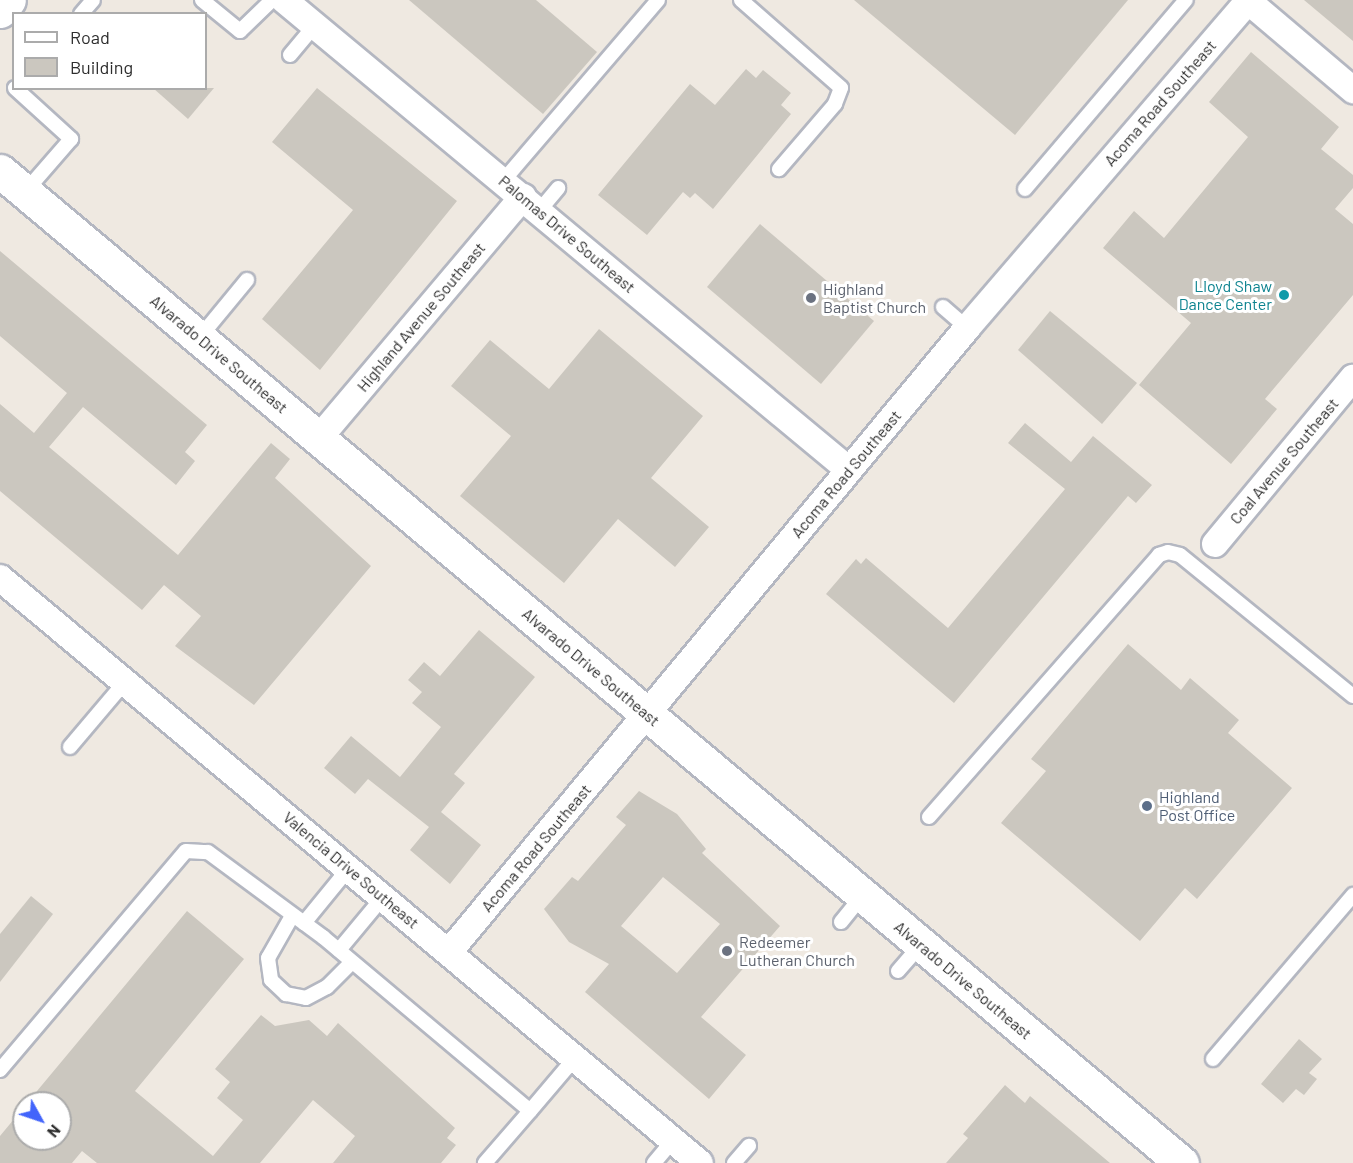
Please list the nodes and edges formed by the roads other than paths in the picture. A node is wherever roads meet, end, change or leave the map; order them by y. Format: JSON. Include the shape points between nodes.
{"nodes":[{"id":1,"x":9,"y":0,"type":"edge"},
{"id":2,"x":93,"y":0,"type":"edge"},
{"id":3,"x":202,"y":0,"type":"edge"},
{"id":4,"x":272,"y":0,"type":"edge"},
{"id":5,"x":284,"y":0,"type":"edge"},
{"id":6,"x":658,"y":0,"type":"edge"},
{"id":7,"x":741,"y":0,"type":"edge"},
{"id":8,"x":1186,"y":0,"type":"edge"},
{"id":9,"x":1249,"y":0,"type":"edge"},
{"id":10,"x":0,"y":11,"type":"edge"},
{"id":11,"x":83,"y":12,"type":"edge"},
{"id":12,"x":315,"y":25,"type":"junction"},
{"id":13,"x":290,"y":55,"type":"dead end"},
{"id":14,"x":17,"y":90,"type":"edge"},
{"id":15,"x":1353,"y":90,"type":"edge"},
{"id":16,"x":778,"y":169,"type":"dead end"},
{"id":17,"x":0,"y":171,"type":"edge"},
{"id":18,"x":558,"y":188,"type":"dead end"},
{"id":19,"x":1025,"y":189,"type":"dead end"},
{"id":20,"x":25,"y":192,"type":"junction"},
{"id":21,"x":522,"y":196,"type":"junction"},
{"id":22,"x":247,"y":280,"type":"dead end"},
{"id":23,"x":943,"y":307,"type":"dead end"},
{"id":24,"x":967,"y":328,"type":"junction"},
{"id":25,"x":200,"y":338,"type":"junction"},
{"id":26,"x":1353,"y":378,"type":"edge"},
{"id":27,"x":319,"y":438,"type":"junction"},
{"id":28,"x":849,"y":470,"type":"junction"},
{"id":29,"x":1215,"y":544,"type":"dead end"},
{"id":30,"x":0,"y":578,"type":"edge"},
{"id":31,"x":125,"y":682,"type":"junction"},
{"id":32,"x":1353,"y":696,"type":"edge"},
{"id":33,"x":646,"y":714,"type":"junction"},
{"id":34,"x":70,"y":747,"type":"dead end"},
{"id":35,"x":929,"y":817,"type":"dead end"},
{"id":36,"x":349,"y":868,"type":"junction"},
{"id":37,"x":1353,"y":895,"type":"edge"},
{"id":38,"x":862,"y":896,"type":"junction"},
{"id":39,"x":383,"y":897,"type":"junction"},
{"id":40,"x":292,"y":916,"type":"junction"},
{"id":41,"x":841,"y":922,"type":"dead end"},
{"id":42,"x":304,"y":923,"type":"junction"},
{"id":43,"x":921,"y":945,"type":"junction"},
{"id":44,"x":339,"y":950,"type":"junction"},
{"id":45,"x":449,"y":952,"type":"junction"},
{"id":46,"x":352,"y":962,"type":"junction"},
{"id":47,"x":898,"y":971,"type":"dead end"},
{"id":48,"x":575,"y":1058,"type":"junction"},
{"id":49,"x":1212,"y":1059,"type":"dead end"},
{"id":50,"x":0,"y":1070,"type":"edge"},
{"id":51,"x":530,"y":1111,"type":"junction"},
{"id":52,"x":674,"y":1140,"type":"junction"},
{"id":53,"x":749,"y":1146,"type":"dead end"},
{"id":54,"x":485,"y":1163,"type":"edge"},
{"id":55,"x":654,"y":1163,"type":"edge"},
{"id":56,"x":700,"y":1163,"type":"edge"},
{"id":57,"x":734,"y":1163,"type":"edge"},
{"id":58,"x":1182,"y":1163,"type":"edge"}],
"edges":[{"from":1,"to":10,"type":"street"},
{"from":2,"to":11,"type":"lane"},
{"from":3,"to":4,"type":"lane","via":[[240,31]]},
{"from":5,"to":12,"type":"street","name":"Palomas Drive Southeast"},
{"from":6,"to":21,"type":"lane"},
{"from":7,"to":16,"type":"lane","via":[[841,88],[835,104]]},
{"from":8,"to":19,"type":"lane"},
{"from":9,"to":15,"type":"street"},
{"from":9,"to":24,"type":"street","name":"Acoma Road Southeast"},
{"from":12,"to":13,"type":"lane"},
{"from":12,"to":21,"type":"street","name":"Palomas Drive Southeast"},
{"from":14,"to":20,"type":"lane","via":[[71,139]]},
{"from":17,"to":20,"type":"street","name":"Alvarado Drive Southeast"},
{"from":18,"to":21,"type":"lane"},
{"from":20,"to":25,"type":"street","name":"Alvarado Drive Southeast"},
{"from":21,"to":27,"type":"street","name":"Highland Avenue Southeast"},
{"from":21,"to":28,"type":"street","name":"Palomas Drive Southeast"},
{"from":22,"to":25,"type":"lane"},
{"from":23,"to":24,"type":"lane"},
{"from":24,"to":28,"type":"street","name":"Acoma Road Southeast"},
{"from":25,"to":27,"type":"street","name":"Alvarado Drive Southeast"},
{"from":26,"to":29,"type":"street","name":"Coal Avenue Southeast"},
{"from":27,"to":33,"type":"street","name":"Alvarado Drive Southeast"},
{"from":28,"to":33,"type":"street","name":"Acoma Road Southeast"},
{"from":30,"to":31,"type":"street","name":"Valencia Drive Southeast"},
{"from":31,"to":34,"type":"lane"},
{"from":31,"to":36,"type":"street","name":"Valencia Drive Southeast"},
{"from":32,"to":35,"type":"lane","via":[[1180,555],[1168,552],[1159,555]]},
{"from":33,"to":38,"type":"street","name":"Alvarado Drive Southeast"},
{"from":33,"to":45,"type":"street","name":"Acoma Road Southeast"},
{"from":36,"to":39,"type":"street","name":"Valencia Drive Southeast"},
{"from":36,"to":42,"type":"lane"},
{"from":37,"to":49,"type":"lane"},
{"from":38,"to":41,"type":"lane"},
{"from":38,"to":43,"type":"street","name":"Alvarado Drive Southeast"},
{"from":39,"to":44,"type":"lane"},
{"from":39,"to":45,"type":"street","name":"Valencia Drive Southeast"},
{"from":40,"to":42,"type":"lane"},
{"from":40,"to":46,"type":"lane","via":[[268,958],[271,981],[286,994],[306,998],[327,987]]},
{"from":40,"to":50,"type":"lane","via":[[208,852],[186,850]]},
{"from":42,"to":44,"type":"lane"},
{"from":43,"to":47,"type":"lane"},
{"from":43,"to":58,"type":"street","name":"Alvarado Drive Southeast"},
{"from":44,"to":46,"type":"lane"},
{"from":45,"to":48,"type":"street","name":"Valencia Drive Southeast"},
{"from":46,"to":51,"type":"lane"},
{"from":48,"to":51,"type":"lane"},
{"from":48,"to":52,"type":"street","name":"Valencia Drive Southeast"},
{"from":51,"to":54,"type":"lane"},
{"from":52,"to":55,"type":"lane"},
{"from":52,"to":56,"type":"street","name":"Valencia Drive Southeast"},
{"from":53,"to":57,"type":"lane"}]}
